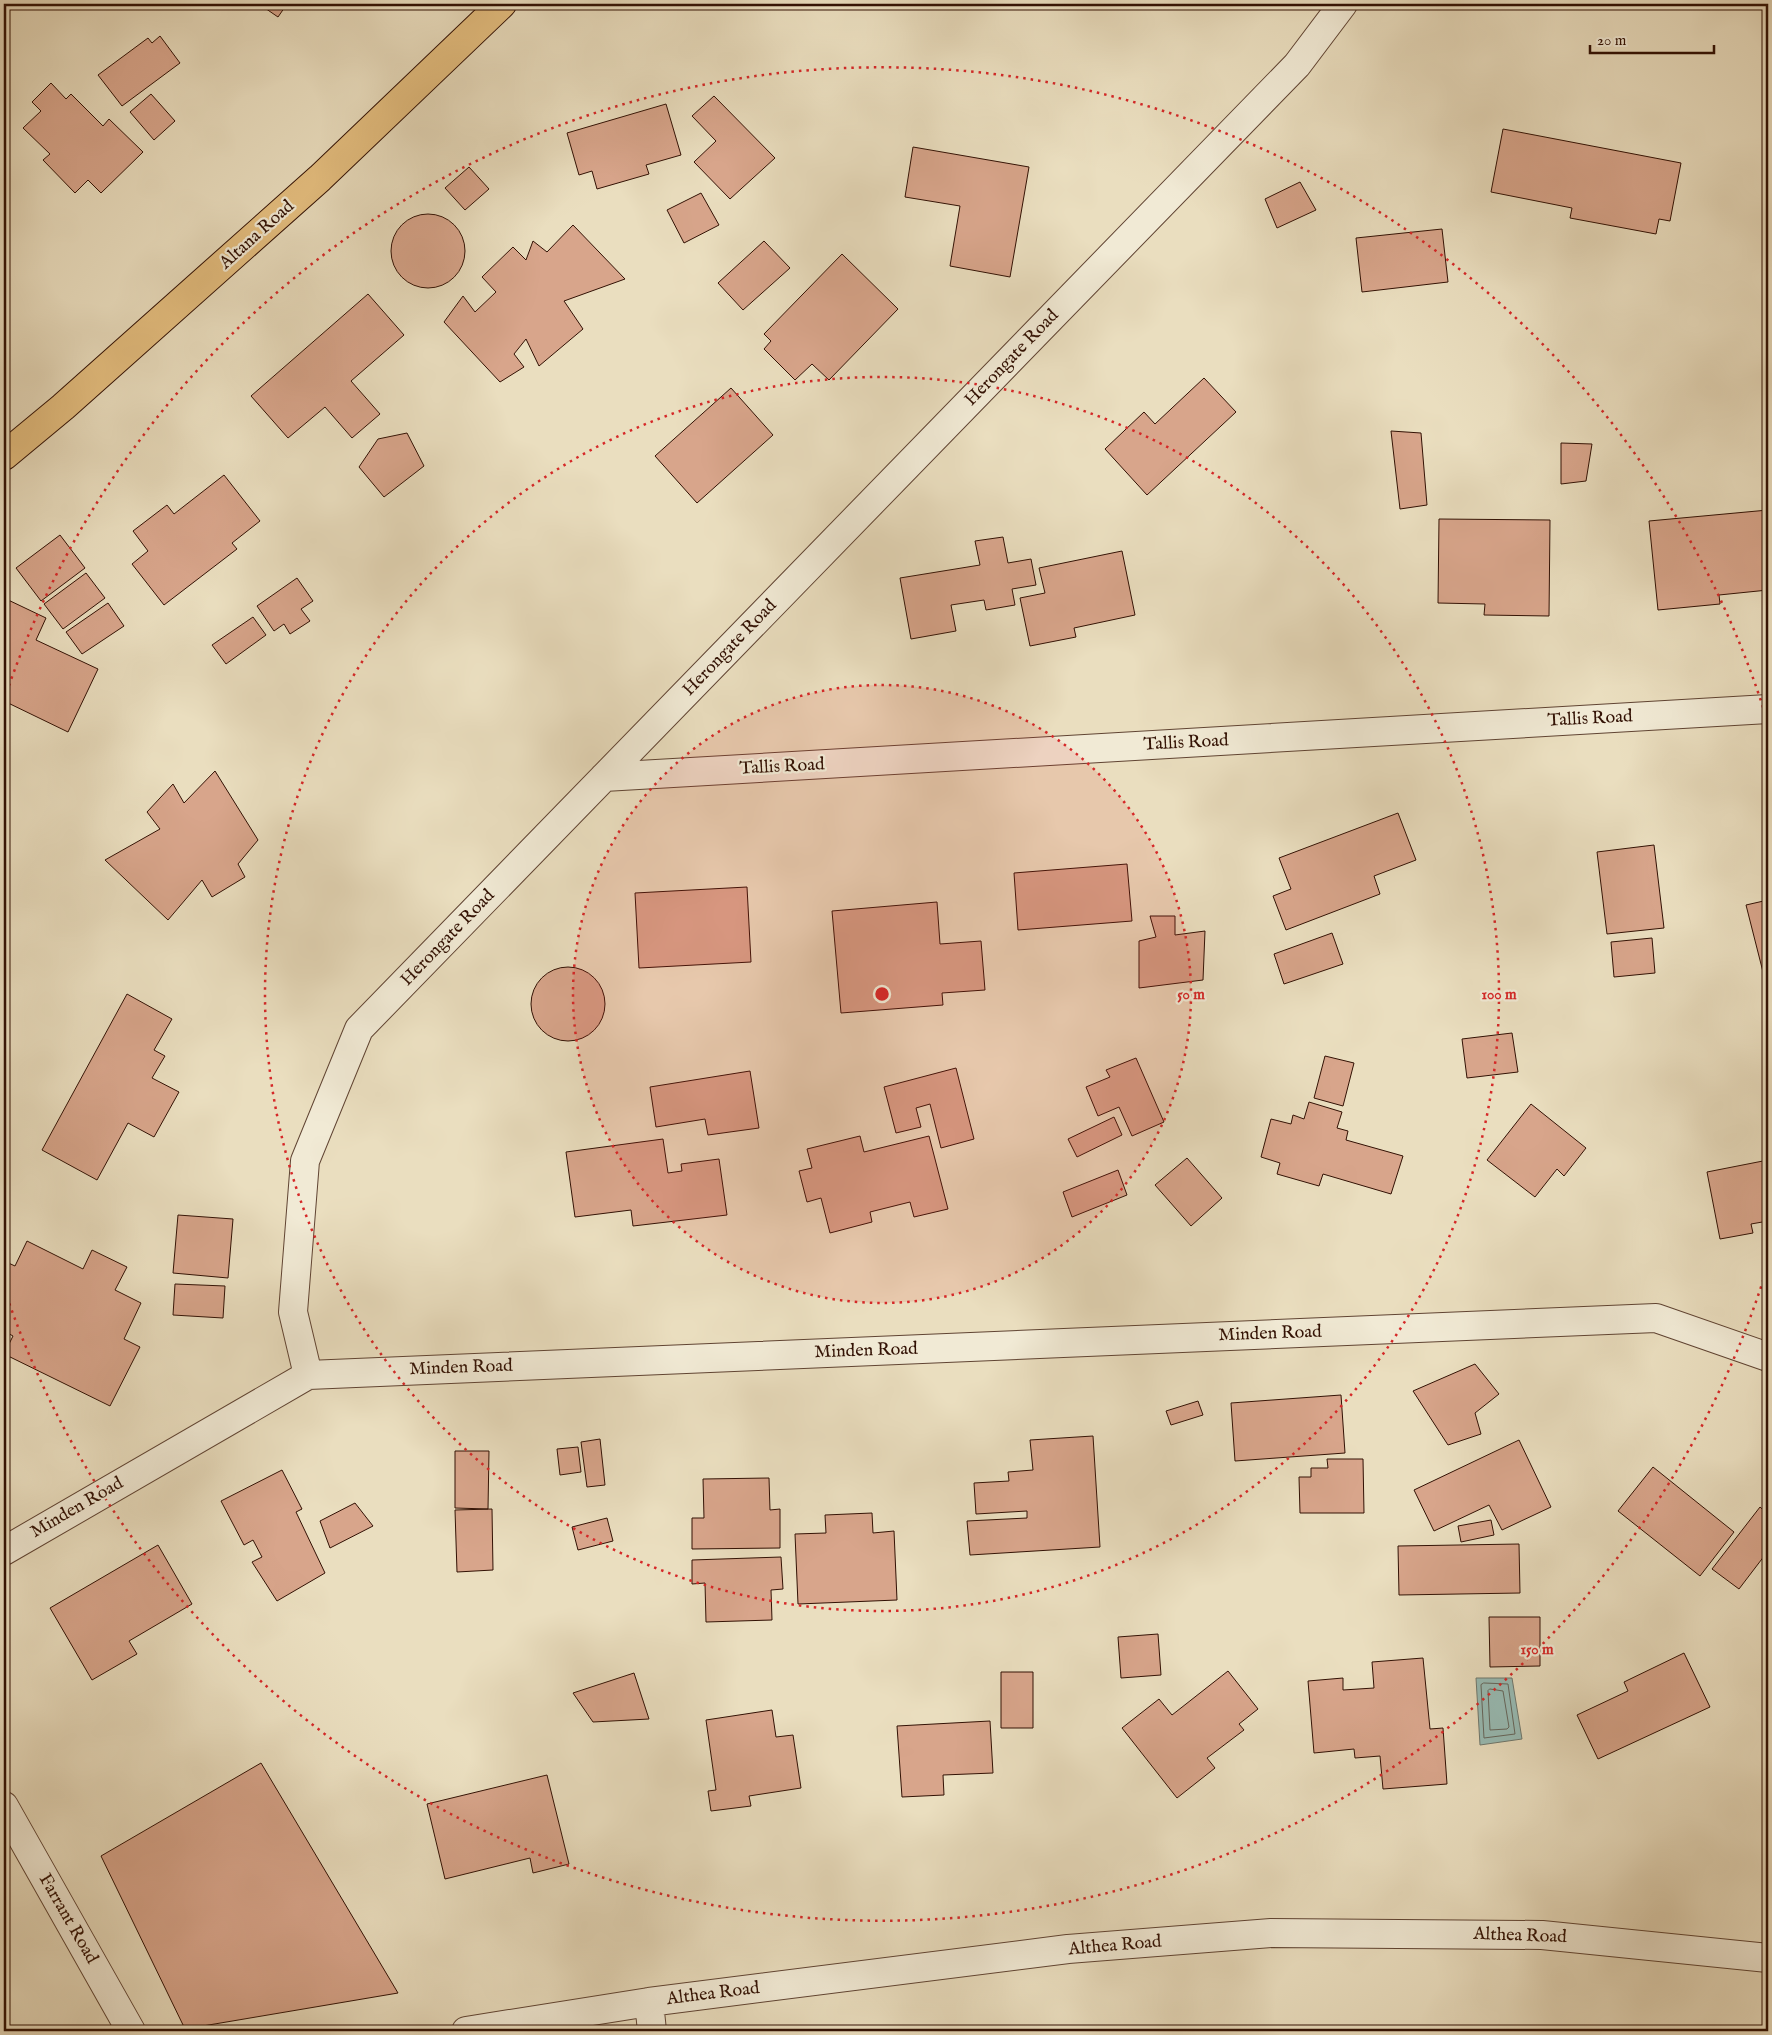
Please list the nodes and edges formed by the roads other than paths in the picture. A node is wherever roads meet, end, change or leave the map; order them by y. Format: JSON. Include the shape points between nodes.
{"nodes":[{"id":1,"x":502,"y":4,"type":"edge"},
{"id":2,"x":1343,"y":4,"type":"edge"},
{"id":3,"x":4,"y":456,"type":"edge"},
{"id":4,"x":1768,"y":709,"type":"edge"},
{"id":5,"x":604,"y":778,"type":"junction"},
{"id":6,"x":1768,"y":1357,"type":"edge"},
{"id":7,"x":308,"y":1375,"type":"junction"},
{"id":8,"x":4,"y":1551,"type":"edge"},
{"id":9,"x":4,"y":1806,"type":"edge"},
{"id":10,"x":1768,"y":1958,"type":"edge"},
{"id":11,"x":649,"y":2002,"type":"junction"},
{"id":12,"x":131,"y":2031,"type":"edge"},
{"id":13,"x":466,"y":2031,"type":"edge"},
{"id":14,"x":652,"y":2031,"type":"edge"}],
"edges":[{"from":1,"to":3,"type":"main road","name":"Altana Road","via":[[320,178]]},
{"from":2,"to":5,"type":"street","name":"Herongate Road","via":[[1297,65]]},
{"from":4,"to":5,"type":"street","name":"Tallis Road"},
{"from":5,"to":7,"type":"street","name":"Herongate Road","via":[[359,1029],[305,1160],[293,1312]]},
{"from":6,"to":7,"type":"street","name":"Minden Road","via":[[1656,1318]]},
{"from":7,"to":8,"type":"street","name":"Minden Road"},
{"from":9,"to":12,"type":"street","name":"Farrant Road"},
{"from":10,"to":11,"type":"street","name":"Althea Road","via":[[1542,1935],[1272,1934],[1068,1949]]},
{"from":11,"to":13,"type":"street","name":"Althea Road"},
{"from":11,"to":14,"type":"street"}]}
